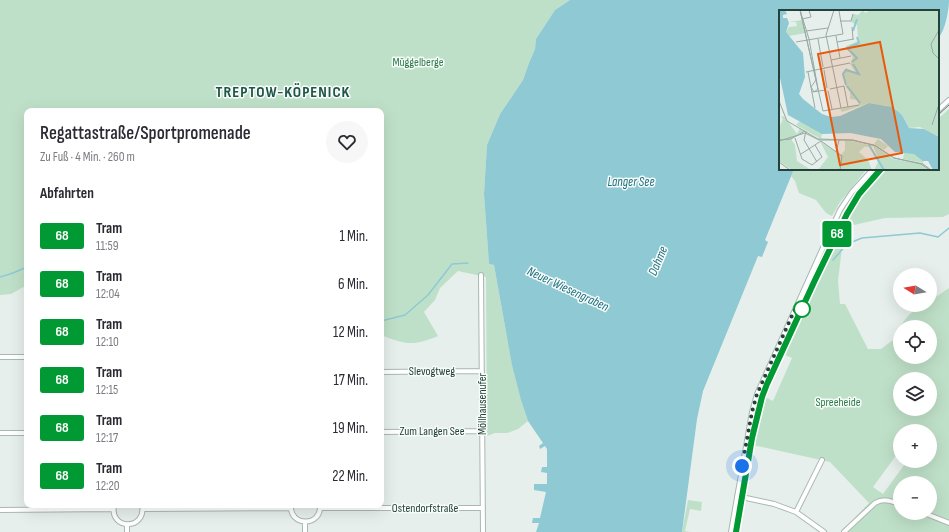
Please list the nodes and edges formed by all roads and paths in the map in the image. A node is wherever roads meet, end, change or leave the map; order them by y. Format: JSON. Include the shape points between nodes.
{"nodes":[{"id":1,"x":949,"y":100,"type":"edge"},
{"id":2,"x":939,"y":109,"type":"edge"},
{"id":3,"x":872,"y":170,"type":"edge"},
{"id":4,"x":481,"y":275,"type":"dead end"},
{"id":5,"x":0,"y":357,"type":"edge"},
{"id":6,"x":24,"y":357,"type":"edge"},
{"id":7,"x":482,"y":371,"type":"junction"},
{"id":8,"x":384,"y":372,"type":"edge"},
{"id":9,"x":482,"y":431,"type":"junction"},
{"id":10,"x":384,"y":432,"type":"edge"},
{"id":11,"x":24,"y":433,"type":"edge"},
{"id":12,"x":0,"y":434,"type":"edge"},
{"id":13,"x":822,"y":460,"type":"dead end"},
{"id":14,"x":737,"y":496,"type":"junction"},
{"id":15,"x":893,"y":502,"type":"edge"},
{"id":16,"x":384,"y":507,"type":"edge"},
{"id":17,"x":75,"y":508,"type":"edge"},
{"id":18,"x":113,"y":508,"type":"edge"},
{"id":19,"x":142,"y":508,"type":"edge"},
{"id":20,"x":291,"y":508,"type":"edge"},
{"id":21,"x":319,"y":508,"type":"edge"},
{"id":22,"x":483,"y":508,"type":"junction"},
{"id":23,"x":0,"y":510,"type":"edge"},
{"id":24,"x":796,"y":512,"type":"junction"},
{"id":25,"x":937,"y":518,"type":"edge"},
{"id":26,"x":305,"y":522,"type":"junction"},
{"id":27,"x":949,"y":523,"type":"edge"},
{"id":28,"x":127,"y":524,"type":"junction"},
{"id":29,"x":127,"y":532,"type":"edge"},
{"id":30,"x":305,"y":532,"type":"edge"},
{"id":31,"x":483,"y":532,"type":"edge"},
{"id":32,"x":731,"y":532,"type":"edge"},
{"id":33,"x":824,"y":532,"type":"edge"},
{"id":34,"x":844,"y":532,"type":"edge"}],
"edges":[{"from":1,"to":2,"type":"street"},
{"from":3,"to":14,"type":"street","via":[[852,192],[836,219],[757,394]]},
{"from":4,"to":7,"type":"street","name":"Möllhausenufer"},
{"from":5,"to":6,"type":"street"},
{"from":7,"to":8,"type":"street","name":"Slevogtweg"},
{"from":7,"to":9,"type":"street","name":"Möllhausenufer"},
{"from":9,"to":10,"type":"street","name":"Zum Langen See"},
{"from":9,"to":22,"type":"street","name":"Möllhausenufer"},
{"from":11,"to":12,"type":"street"},
{"from":13,"to":24,"type":"street"},
{"from":14,"to":24,"type":"street"},
{"from":14,"to":32,"type":"street"},
{"from":15,"to":34,"type":"street","via":[[881,500],[875,503]]},
{"from":16,"to":22,"type":"street","name":"Ostendorfstraße"},
{"from":17,"to":23,"type":"street"},
{"from":18,"to":28,"type":"street","via":[[116,518]]},
{"from":19,"to":28,"type":"street","via":[[138,520]]},
{"from":20,"to":26,"type":"street","via":[[293,516]]},
{"from":21,"to":26,"type":"street","via":[[317,516],[310,522]]},
{"from":22,"to":31,"type":"street","name":"Möllhausenufer"},
{"from":24,"to":33,"type":"street"},
{"from":25,"to":27,"type":"street"},
{"from":26,"to":30,"type":"street"},
{"from":28,"to":29,"type":"street"}]}
